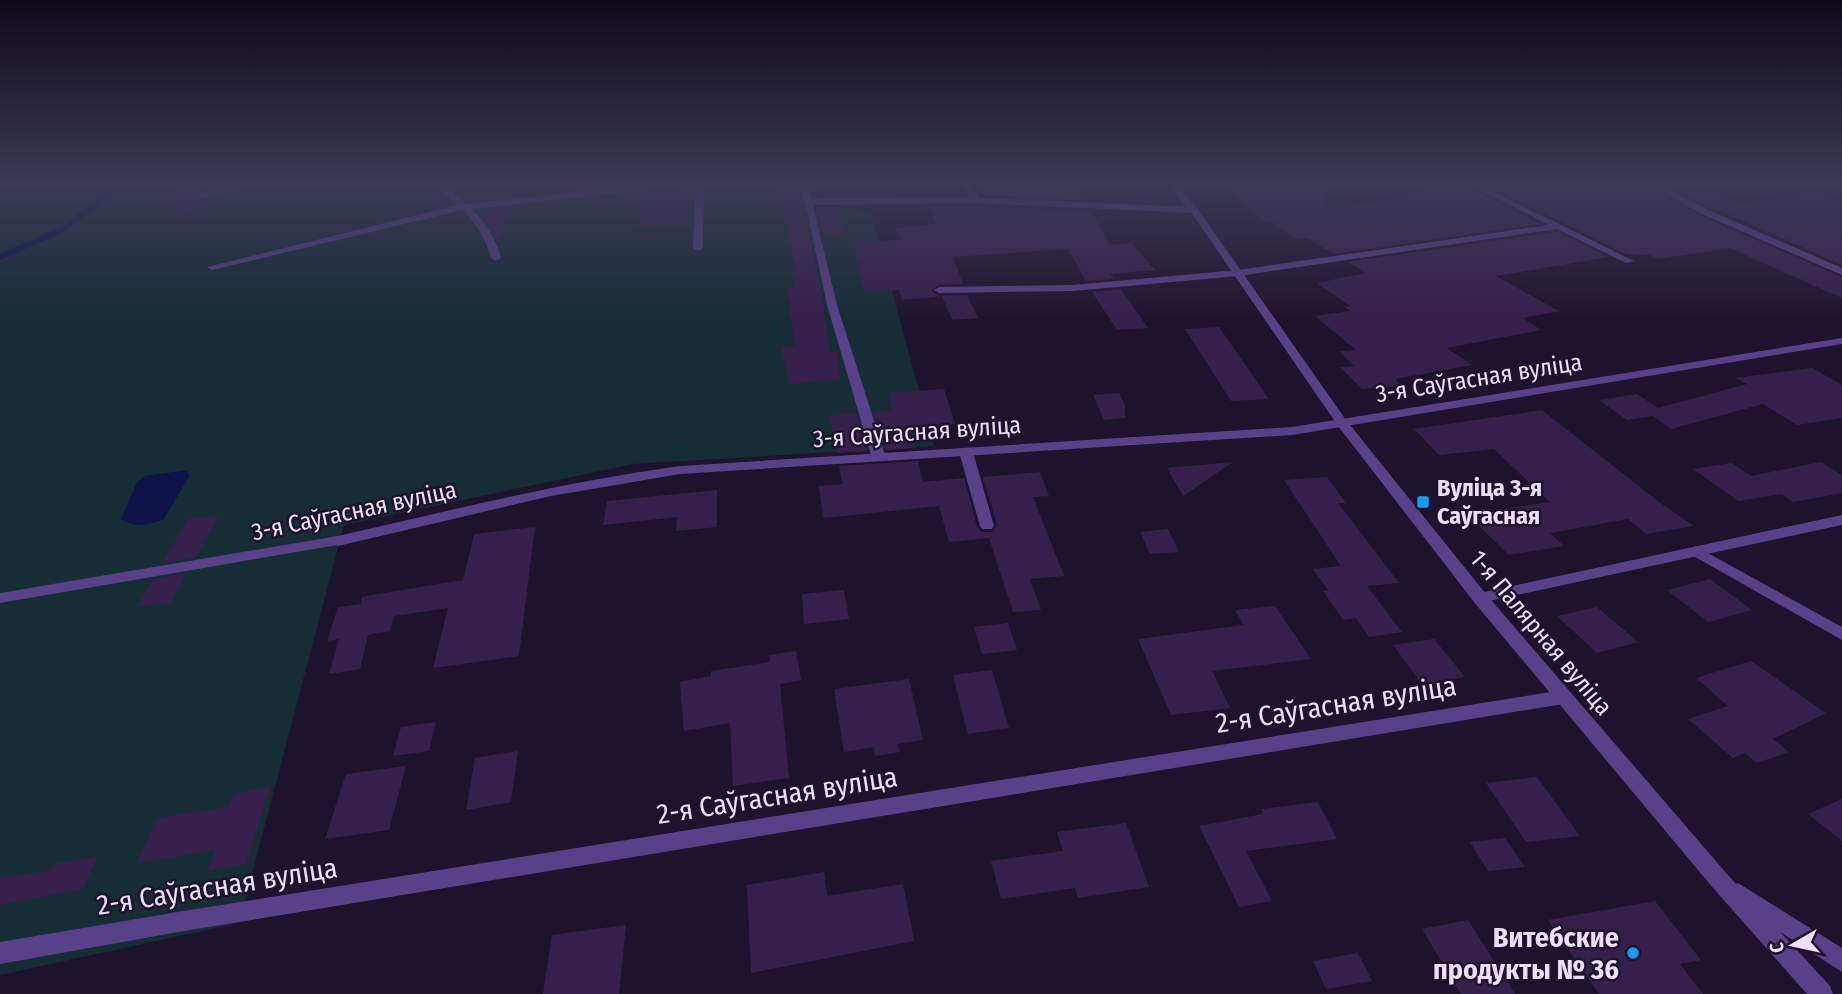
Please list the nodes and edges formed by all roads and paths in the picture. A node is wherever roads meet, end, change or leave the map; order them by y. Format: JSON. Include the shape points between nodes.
{"nodes":[{"id":1,"x":369,"y":229,"type":"edge"},
{"id":2,"x":483,"y":229,"type":"edge"},
{"id":3,"x":699,"y":229,"type":"edge"},
{"id":4,"x":814,"y":229,"type":"edge"},
{"id":5,"x":1208,"y":229,"type":"edge"},
{"id":6,"x":1540,"y":229,"type":"edge"},
{"id":7,"x":1561,"y":229,"type":"edge"},
{"id":8,"x":1745,"y":229,"type":"edge"},
{"id":9,"x":698,"y":248,"type":"dead end"},
{"id":10,"x":496,"y":258,"type":"dead end"},
{"id":11,"x":1629,"y":261,"type":"dead end"},
{"id":12,"x":212,"y":267,"type":"dead end"},
{"id":13,"x":1842,"y":272,"type":"edge"},
{"id":14,"x":1238,"y":273,"type":"junction"},
{"id":15,"x":939,"y":290,"type":"dead end"},
{"id":16,"x":1842,"y":341,"type":"edge"},
{"id":17,"x":1342,"y":423,"type":"junction"},
{"id":18,"x":966,"y":452,"type":"junction"},
{"id":19,"x":879,"y":458,"type":"junction"},
{"id":20,"x":1842,"y":520,"type":"edge"},
{"id":21,"x":987,"y":526,"type":"dead end"},
{"id":22,"x":1695,"y":551,"type":"junction"},
{"id":23,"x":0,"y":598,"type":"edge"},
{"id":24,"x":1480,"y":598,"type":"junction"},
{"id":25,"x":1842,"y":635,"type":"edge"},
{"id":26,"x":1563,"y":697,"type":"junction"},
{"id":27,"x":1720,"y":881,"type":"junction"},
{"id":28,"x":0,"y":953,"type":"edge"},
{"id":29,"x":1842,"y":961,"type":"edge"},
{"id":30,"x":1822,"y":994,"type":"edge"}],
"edges":[{"from":1,"to":12,"type":"street"},
{"from":2,"to":10,"type":"street","via":[[495,246]]},
{"from":3,"to":9,"type":"street"},
{"from":4,"to":19,"type":"street","via":[[832,305]]},
{"from":5,"to":14,"type":"street","name":"1-я Палярная вуліца"},
{"from":6,"to":14,"type":"street"},
{"from":7,"to":11,"type":"street"},
{"from":8,"to":13,"type":"street"},
{"from":14,"to":15,"type":"street","via":[[1073,288]]},
{"from":14,"to":17,"type":"street","name":"1-я Палярная вуліца"},
{"from":16,"to":17,"type":"street","name":"3-я Саўгасная вуліца"},
{"from":17,"to":18,"type":"street","name":"3-я Саўгасная вуліца","via":[[1292,431]]},
{"from":17,"to":24,"type":"street","name":"1-я Палярная вуліца"},
{"from":18,"to":19,"type":"street","name":"3-я Саўгасная вуліца"},
{"from":18,"to":21,"type":"street"},
{"from":19,"to":23,"type":"street","name":"3-я Саўгасная вуліца","via":[[631,476],[569,486],[338,541]]},
{"from":20,"to":22,"type":"street"},
{"from":22,"to":24,"type":"street"},
{"from":22,"to":25,"type":"street"},
{"from":24,"to":26,"type":"street","name":"1-я Палярная вуліца"},
{"from":26,"to":27,"type":"street","name":"1-я Палярная вуліца"},
{"from":26,"to":28,"type":"street","name":"2-я Саўгасная вуліца"},
{"from":27,"to":29,"type":"street"},
{"from":27,"to":30,"type":"street","name":"1-я Палярная вуліца"}]}
